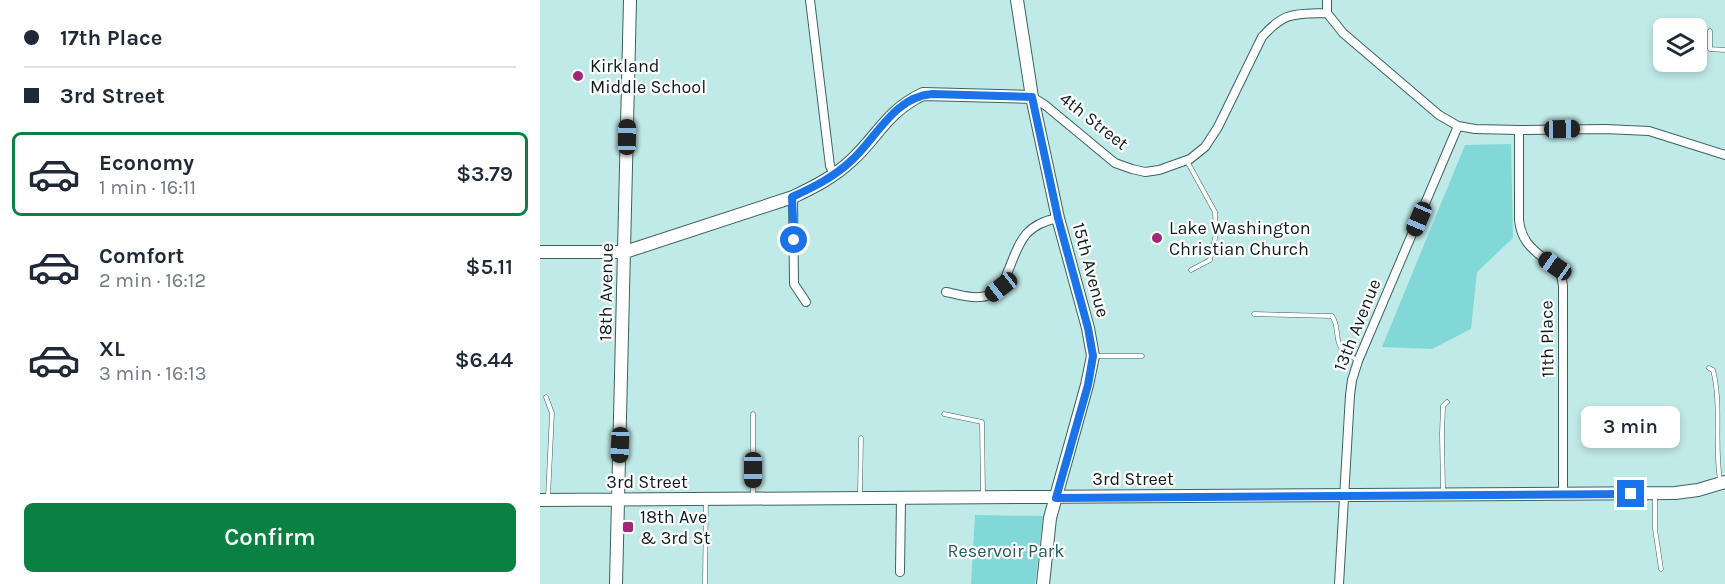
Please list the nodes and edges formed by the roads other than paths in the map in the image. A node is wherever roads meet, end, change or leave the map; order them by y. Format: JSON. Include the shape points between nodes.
{"nodes":[{"id":1,"x":630,"y":0,"type":"edge"},
{"id":2,"x":810,"y":0,"type":"edge"},
{"id":3,"x":1017,"y":0,"type":"edge"},
{"id":4,"x":1327,"y":0,"type":"edge"},
{"id":5,"x":1327,"y":13,"type":"junction"},
{"id":6,"x":1710,"y":31,"type":"dead end"},
{"id":7,"x":1725,"y":50,"type":"edge"},
{"id":8,"x":1032,"y":97,"type":"junction"},
{"id":9,"x":1458,"y":126,"type":"junction"},
{"id":10,"x":1519,"y":130,"type":"junction"},
{"id":11,"x":1725,"y":155,"type":"edge"},
{"id":12,"x":1186,"y":160,"type":"junction"},
{"id":13,"x":834,"y":175,"type":"junction"},
{"id":14,"x":792,"y":197,"type":"junction"},
{"id":15,"x":1058,"y":218,"type":"junction"},
{"id":16,"x":540,"y":252,"type":"edge"},
{"id":17,"x":625,"y":252,"type":"junction"},
{"id":18,"x":1191,"y":270,"type":"dead end"},
{"id":19,"x":946,"y":292,"type":"dead end"},
{"id":20,"x":806,"y":302,"type":"dead end"},
{"id":21,"x":1254,"y":314,"type":"dead end"},
{"id":22,"x":1093,"y":356,"type":"junction"},
{"id":23,"x":1142,"y":356,"type":"dead end"},
{"id":24,"x":1358,"y":362,"type":"junction"},
{"id":25,"x":1709,"y":368,"type":"dead end"},
{"id":26,"x":546,"y":397,"type":"dead end"},
{"id":27,"x":1447,"y":402,"type":"dead end"},
{"id":28,"x":753,"y":414,"type":"dead end"},
{"id":29,"x":944,"y":414,"type":"dead end"},
{"id":30,"x":861,"y":438,"type":"dead end"},
{"id":31,"x":1723,"y":483,"type":"edge"},
{"id":32,"x":1563,"y":494,"type":"junction"},
{"id":33,"x":1655,"y":494,"type":"junction"},
{"id":34,"x":1443,"y":495,"type":"junction"},
{"id":35,"x":1344,"y":496,"type":"junction"},
{"id":36,"x":901,"y":498,"type":"junction"},
{"id":37,"x":983,"y":498,"type":"junction"},
{"id":38,"x":1056,"y":498,"type":"junction"},
{"id":39,"x":753,"y":499,"type":"junction"},
{"id":40,"x":860,"y":499,"type":"junction"},
{"id":41,"x":544,"y":500,"type":"edge"},
{"id":42,"x":618,"y":500,"type":"junction"},
{"id":43,"x":705,"y":500,"type":"junction"},
{"id":44,"x":1661,"y":569,"type":"dead end"},
{"id":45,"x":900,"y":572,"type":"dead end"},
{"id":46,"x":616,"y":584,"type":"edge"},
{"id":47,"x":705,"y":584,"type":"edge"},
{"id":48,"x":1043,"y":584,"type":"edge"},
{"id":49,"x":1339,"y":584,"type":"edge"}],
"edges":[{"from":1,"to":17,"type":"street","name":"18th Avenue"},
{"from":2,"to":13,"type":"street"},
{"from":3,"to":8,"type":"street","name":"15th Avenue"},
{"from":4,"to":5,"type":"street"},
{"from":5,"to":9,"type":"street","via":[[1343,33],[1439,115]]},
{"from":5,"to":12,"type":"street","name":"4th Street","via":[[1296,14],[1272,26],[1262,37],[1218,127],[1205,147]]},
{"from":6,"to":7,"type":"lane","via":[[1710,49]]},
{"from":8,"to":12,"type":"street","name":"4th Street","via":[[1116,163],[1132,170],[1159,170]]},
{"from":8,"to":13,"type":"street","name":"4th Street","via":[[923,94],[894,112],[854,159]]},
{"from":8,"to":15,"type":"street","name":"15th Avenue"},
{"from":9,"to":10,"type":"street"},
{"from":9,"to":24,"type":"street","name":"13th Avenue"},
{"from":10,"to":11,"type":"street","via":[[1649,131]]},
{"from":10,"to":32,"type":"street","name":"11th Place","via":[[1520,232],[1525,242],[1555,266],[1563,286]]},
{"from":12,"to":18,"type":"lane","via":[[1215,212],[1216,234],[1210,260]]},
{"from":13,"to":14,"type":"street","name":"4th Street"},
{"from":14,"to":17,"type":"street","name":"4th Street"},
{"from":14,"to":20,"type":"street","via":[[795,284]]},
{"from":15,"to":19,"type":"street","via":[[1033,226],[1024,236],[1001,287],[991,295]]},
{"from":15,"to":22,"type":"street","name":"15th Avenue"},
{"from":16,"to":17,"type":"street","name":"4th Street"},
{"from":17,"to":42,"type":"street","name":"18th Avenue"},
{"from":21,"to":24,"type":"lane","via":[[1332,316],[1337,322],[1338,343]]},
{"from":22,"to":23,"type":"lane"},
{"from":22,"to":38,"type":"street","name":"15th Avenue"},
{"from":24,"to":35,"type":"street","name":"13th Avenue","via":[[1350,395]]},
{"from":25,"to":31,"type":"lane","via":[[1715,376],[1717,462]]},
{"from":26,"to":41,"type":"lane","via":[[552,413]]},
{"from":27,"to":34,"type":"lane","via":[[1443,406]]},
{"from":28,"to":39,"type":"lane"},
{"from":29,"to":37,"type":"lane","via":[[982,422]]},
{"from":30,"to":40,"type":"lane"},
{"from":31,"to":33,"type":"street","name":"3rd Street"},
{"from":32,"to":33,"type":"street","name":"3rd Street"},
{"from":32,"to":34,"type":"street","name":"3rd Street"},
{"from":33,"to":44,"type":"lane"},
{"from":34,"to":35,"type":"street","name":"3rd Street"},
{"from":35,"to":38,"type":"street","name":"3rd Street"},
{"from":35,"to":49,"type":"street","name":"13th Avenue"},
{"from":36,"to":37,"type":"street","name":"3rd Street"},
{"from":36,"to":40,"type":"street","name":"3rd Street"},
{"from":36,"to":45,"type":"street"},
{"from":37,"to":38,"type":"street","name":"3rd Street"},
{"from":38,"to":48,"type":"street","name":"15th Avenue"},
{"from":39,"to":40,"type":"street","name":"3rd Street"},
{"from":39,"to":43,"type":"street","name":"3rd Street"},
{"from":41,"to":42,"type":"street","name":"3rd Street"},
{"from":42,"to":43,"type":"street","name":"3rd Street"},
{"from":42,"to":46,"type":"street","name":"18th Avenue"},
{"from":43,"to":47,"type":"lane"}]}
